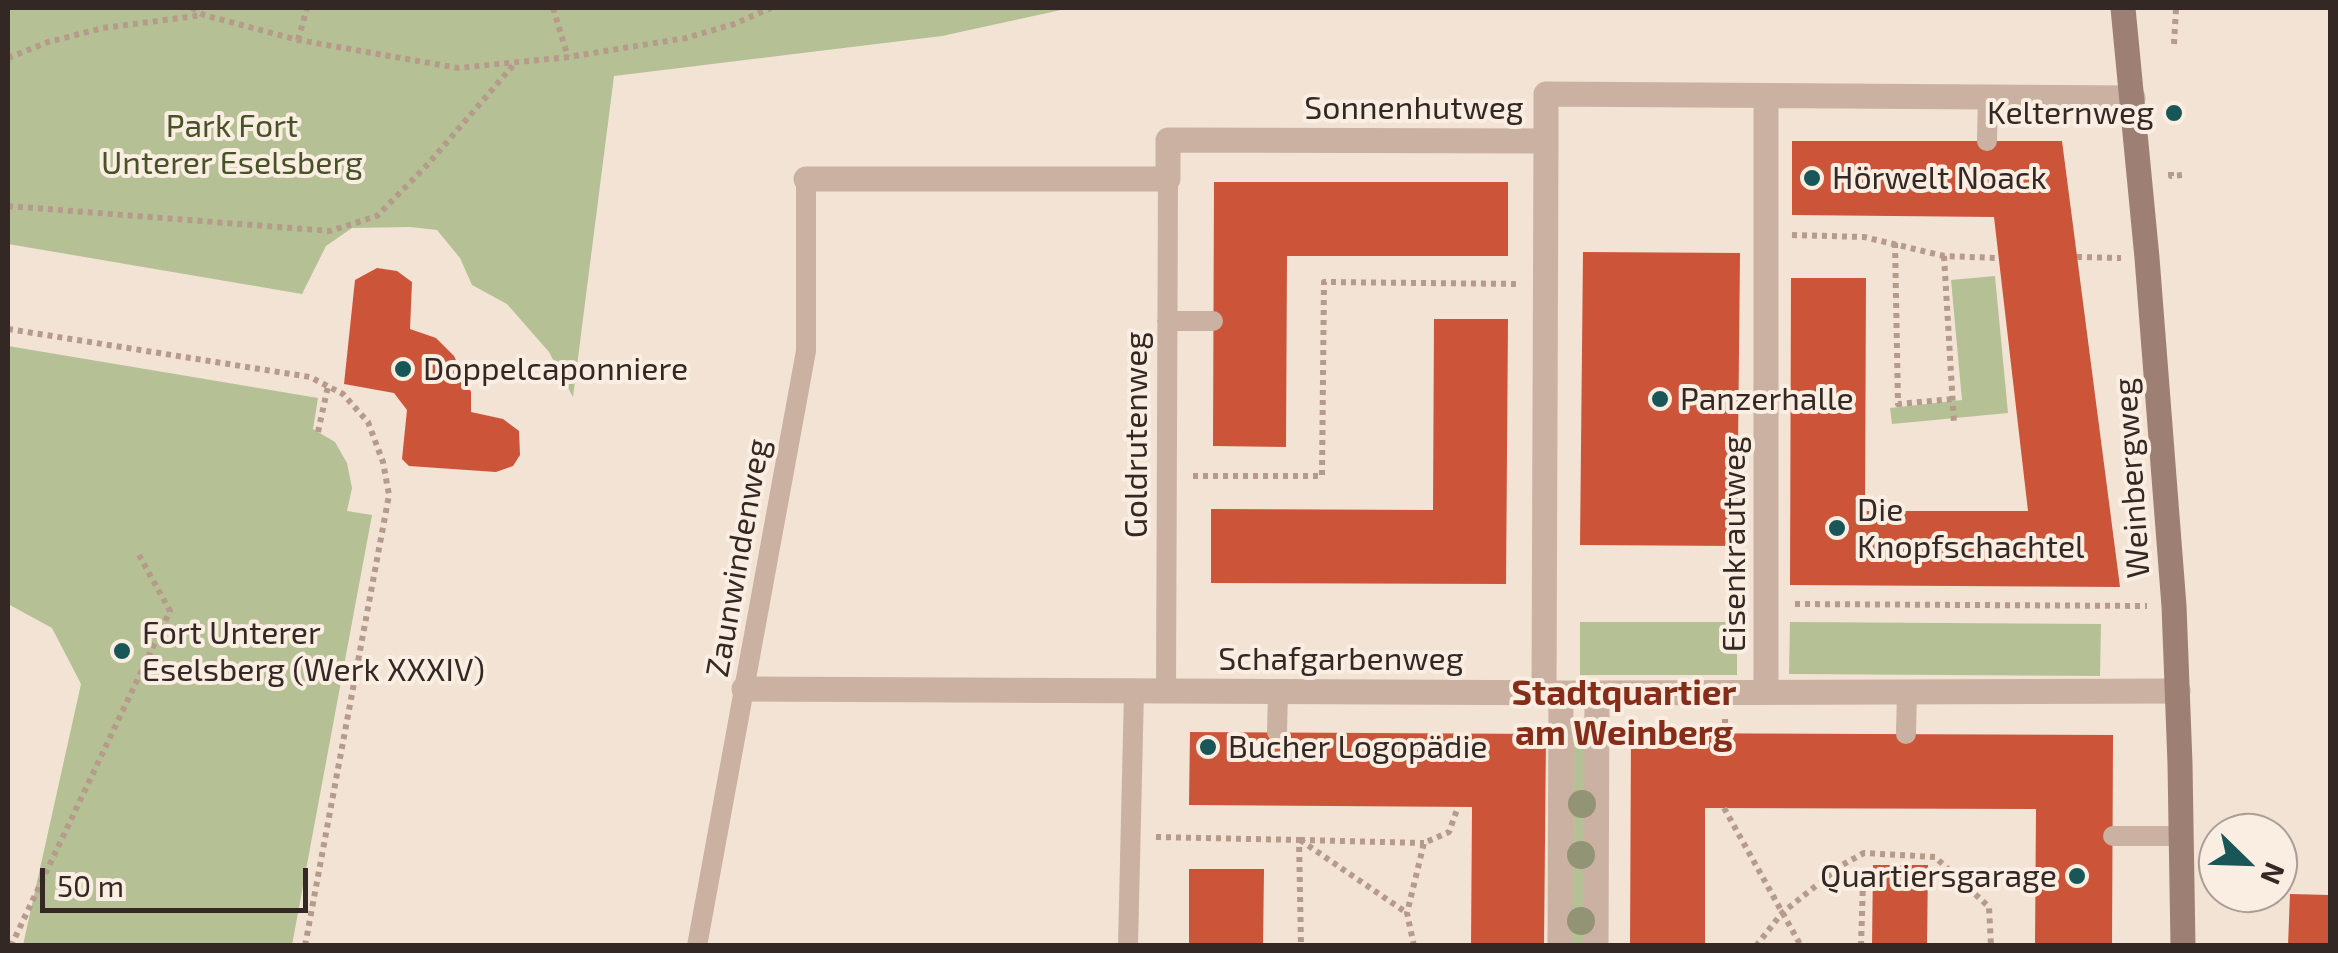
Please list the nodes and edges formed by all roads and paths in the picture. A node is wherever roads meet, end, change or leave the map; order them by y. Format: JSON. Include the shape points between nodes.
{"nodes":[{"id":1,"x":192,"y":8,"type":"edge"},
{"id":2,"x":307,"y":8,"type":"edge"},
{"id":3,"x":553,"y":8,"type":"edge"},
{"id":4,"x":770,"y":8,"type":"edge"},
{"id":5,"x":2123,"y":8,"type":"edge"},
{"id":6,"x":2176,"y":8,"type":"edge"},
{"id":7,"x":204,"y":15,"type":"junction"},
{"id":8,"x":298,"y":40,"type":"junction"},
{"id":9,"x":2174,"y":44,"type":"dead end"},
{"id":10,"x":568,"y":57,"type":"junction"},
{"id":11,"x":8,"y":58,"type":"edge"},
{"id":12,"x":517,"y":62,"type":"junction"},
{"id":13,"x":1766,"y":96,"type":"junction"},
{"id":14,"x":1988,"y":97,"type":"junction"},
{"id":15,"x":2133,"y":98,"type":"junction"},
{"id":16,"x":1546,"y":141,"type":"junction"},
{"id":17,"x":1987,"y":141,"type":"dead end"},
{"id":18,"x":2170,"y":166,"type":"dead end"},
{"id":19,"x":2183,"y":176,"type":"dead end"},
{"id":20,"x":1168,"y":178,"type":"junction"},
{"id":21,"x":806,"y":179,"type":"joint"},
{"id":22,"x":8,"y":206,"type":"edge"},
{"id":23,"x":1766,"y":234,"type":"junction"},
{"id":24,"x":1894,"y":244,"type":"junction"},
{"id":25,"x":1944,"y":256,"type":"junction"},
{"id":26,"x":1998,"y":258,"type":"dead end"},
{"id":27,"x":2078,"y":258,"type":"dead end"},
{"id":28,"x":2148,"y":258,"type":"junction"},
{"id":29,"x":1545,"y":284,"type":"junction"},
{"id":30,"x":1213,"y":321,"type":"dead end"},
{"id":31,"x":1166,"y":322,"type":"junction"},
{"id":32,"x":8,"y":330,"type":"edge"},
{"id":33,"x":328,"y":386,"type":"junction"},
{"id":34,"x":1953,"y":399,"type":"junction"},
{"id":35,"x":1954,"y":424,"type":"dead end"},
{"id":36,"x":318,"y":432,"type":"dead end"},
{"id":37,"x":1212,"y":476,"type":"dead end"},
{"id":38,"x":139,"y":555,"type":"dead end"},
{"id":39,"x":1766,"y":604,"type":"junction"},
{"id":40,"x":2174,"y":606,"type":"junction"},
{"id":41,"x":744,"y":689,"type":"junction"},
{"id":42,"x":1134,"y":691,"type":"junction"},
{"id":43,"x":1166,"y":691,"type":"junction"},
{"id":44,"x":2178,"y":691,"type":"junction"},
{"id":45,"x":1278,"y":692,"type":"junction"},
{"id":46,"x":1766,"y":692,"type":"junction"},
{"id":47,"x":1907,"y":692,"type":"junction"},
{"id":48,"x":1552,"y":693,"type":"junction"},
{"id":49,"x":1597,"y":693,"type":"junction"},
{"id":50,"x":1277,"y":732,"type":"dead end"},
{"id":51,"x":1906,"y":734,"type":"dead end"},
{"id":52,"x":1458,"y":807,"type":"dead end"},
{"id":53,"x":1724,"y":808,"type":"dead end"},
{"id":54,"x":2113,"y":836,"type":"dead end"},
{"id":55,"x":2182,"y":836,"type":"junction"},
{"id":56,"x":1131,"y":837,"type":"junction"},
{"id":57,"x":1299,"y":840,"type":"junction"},
{"id":58,"x":1424,"y":844,"type":"junction"},
{"id":59,"x":1863,"y":882,"type":"dead end"},
{"id":60,"x":1408,"y":913,"type":"junction"},
{"id":61,"x":1782,"y":913,"type":"junction"},
{"id":62,"x":11,"y":946,"type":"edge"},
{"id":63,"x":305,"y":946,"type":"edge"},
{"id":64,"x":698,"y":946,"type":"edge"},
{"id":65,"x":1128,"y":946,"type":"edge"},
{"id":66,"x":1301,"y":946,"type":"edge"},
{"id":67,"x":1414,"y":946,"type":"edge"},
{"id":68,"x":1560,"y":946,"type":"edge"},
{"id":69,"x":1596,"y":946,"type":"edge"},
{"id":70,"x":1756,"y":946,"type":"edge"},
{"id":71,"x":1802,"y":946,"type":"edge"},
{"id":72,"x":1861,"y":946,"type":"edge"},
{"id":73,"x":1990,"y":946,"type":"edge"},
{"id":74,"x":2183,"y":946,"type":"edge"}],
"edges":[{"from":1,"to":7,"type":"path"},
{"from":2,"to":8,"type":"path"},
{"from":3,"to":10,"type":"path"},
{"from":4,"to":10,"type":"path","via":[[686,38]]},
{"from":5,"to":15,"type":"street","name":"Weinbergweg"},
{"from":6,"to":9,"type":"path"},
{"from":7,"to":8,"type":"path"},
{"from":7,"to":11,"type":"path","via":[[104,28]]},
{"from":8,"to":12,"type":"path","via":[[458,68]]},
{"from":10,"to":12,"type":"path"},
{"from":12,"to":22,"type":"path","via":[[377,216],[330,231]]},
{"from":13,"to":14,"type":"street","name":"Sonnenhutweg"},
{"from":13,"to":16,"type":"street","name":"Sonnenhutweg","via":[[1546,94]]},
{"from":13,"to":23,"type":"street","name":"Eisenkrautweg"},
{"from":14,"to":15,"type":"street","name":"Sonnenhutweg"},
{"from":14,"to":17,"type":"lane"},
{"from":15,"to":28,"type":"street","name":"Weinbergweg"},
{"from":16,"to":20,"type":"street","name":"Sonnenhutweg","via":[[1168,140]]},
{"from":16,"to":29,"type":"street"},
{"from":18,"to":19,"type":"path","via":[[2172,176]]},
{"from":20,"to":21,"type":"street"},
{"from":20,"to":31,"type":"lane","name":"Goldrutenweg"},
{"from":21,"to":41,"type":"lane","name":"Zaunwindenweg","via":[[806,350]]},
{"from":23,"to":24,"type":"path"},
{"from":23,"to":39,"type":"street","name":"Eisenkrautweg"},
{"from":24,"to":25,"type":"path"},
{"from":24,"to":34,"type":"path","via":[[1898,404]]},
{"from":25,"to":26,"type":"path"},
{"from":25,"to":34,"type":"path"},
{"from":27,"to":28,"type":"path"},
{"from":28,"to":40,"type":"street","name":"Weinbergweg"},
{"from":29,"to":37,"type":"path","via":[[1324,282],[1322,476]]},
{"from":29,"to":48,"type":"street"},
{"from":30,"to":31,"type":"lane"},
{"from":31,"to":43,"type":"lane","name":"Goldrutenweg"},
{"from":32,"to":33,"type":"path","via":[[310,377]]},
{"from":33,"to":36,"type":"path"},
{"from":33,"to":63,"type":"path","via":[[368,422],[389,495]]},
{"from":34,"to":35,"type":"path"},
{"from":38,"to":62,"type":"path","via":[[170,611]]},
{"from":39,"to":40,"type":"path"},
{"from":39,"to":46,"type":"street","name":"Eisenkrautweg"},
{"from":40,"to":44,"type":"street","name":"Weinbergweg"},
{"from":41,"to":42,"type":"street","name":"Schafgarbenweg"},
{"from":41,"to":64,"type":"lane","name":"Zaunwindenweg"},
{"from":42,"to":43,"type":"street","name":"Schafgarbenweg"},
{"from":42,"to":56,"type":"lane"},
{"from":43,"to":45,"type":"street","name":"Schafgarbenweg"},
{"from":44,"to":47,"type":"street","name":"Schafgarbenweg"},
{"from":44,"to":55,"type":"street","name":"Weinbergweg"},
{"from":45,"to":48,"type":"street","name":"Schafgarbenweg"},
{"from":45,"to":50,"type":"lane"},
{"from":46,"to":47,"type":"street","name":"Schafgarbenweg"},
{"from":46,"to":49,"type":"street","name":"Schafgarbenweg"},
{"from":47,"to":51,"type":"lane"},
{"from":48,"to":49,"type":"street","name":"Schafgarbenweg"},
{"from":48,"to":68,"type":"street"},
{"from":49,"to":69,"type":"street"},
{"from":52,"to":58,"type":"path","via":[[1449,832]]},
{"from":53,"to":61,"type":"path"},
{"from":54,"to":55,"type":"lane"},
{"from":55,"to":74,"type":"street","name":"Weinbergweg"},
{"from":56,"to":57,"type":"path"},
{"from":56,"to":65,"type":"lane"},
{"from":57,"to":58,"type":"path"},
{"from":57,"to":60,"type":"path"},
{"from":57,"to":66,"type":"path"},
{"from":58,"to":60,"type":"path"},
{"from":59,"to":72,"type":"path"},
{"from":60,"to":67,"type":"path"},
{"from":61,"to":70,"type":"path"},
{"from":61,"to":71,"type":"path"},
{"from":61,"to":73,"type":"path","via":[[1864,853],[1935,857],[1989,907]]}]}
